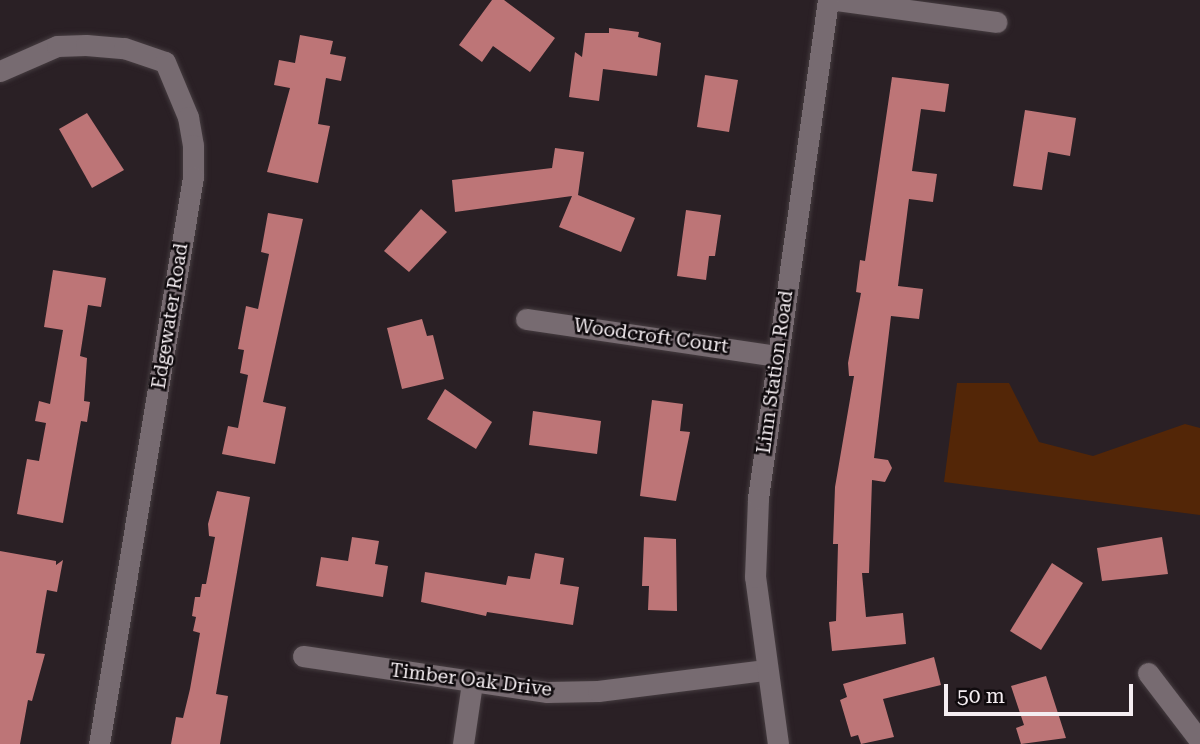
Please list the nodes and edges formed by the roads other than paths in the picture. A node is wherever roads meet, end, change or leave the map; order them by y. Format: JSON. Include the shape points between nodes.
{"nodes":[{"id":1,"x":828,"y":0,"type":"edge"},
{"id":2,"x":836,"y":0,"type":"edge"},
{"id":3,"x":997,"y":22,"type":"dead end"},
{"id":4,"x":0,"y":71,"type":"edge"},
{"id":5,"x":526,"y":318,"type":"dead end"},
{"id":6,"x":777,"y":356,"type":"junction"},
{"id":7,"x":303,"y":656,"type":"dead end"},
{"id":8,"x":764,"y":670,"type":"junction"},
{"id":9,"x":1148,"y":673,"type":"dead end"},
{"id":10,"x":472,"y":683,"type":"junction"},
{"id":11,"x":1200,"y":741,"type":"edge"},
{"id":12,"x":99,"y":744,"type":"edge"},
{"id":13,"x":463,"y":744,"type":"edge"},
{"id":14,"x":778,"y":744,"type":"edge"}],
"edges":[{"from":1,"to":6,"type":"street","name":"Linn Station Road"},
{"from":2,"to":3,"type":"street"},
{"from":4,"to":12,"type":"street","name":"Edgewater Road","via":[[57,46],[124,48],[165,62],[188,117],[193,145],[193,177]]},
{"from":5,"to":6,"type":"street","name":"Woodcroft Court"},
{"from":6,"to":8,"type":"street","name":"Linn Station Road","via":[[758,498],[755,577]]},
{"from":7,"to":10,"type":"street","name":"Timber Oak Drive"},
{"from":8,"to":10,"type":"street","name":"Timber Oak Drive","via":[[598,691],[547,692]]},
{"from":8,"to":14,"type":"street","name":"Linn Station Road"},
{"from":9,"to":11,"type":"street"},
{"from":10,"to":13,"type":"street"}]}
